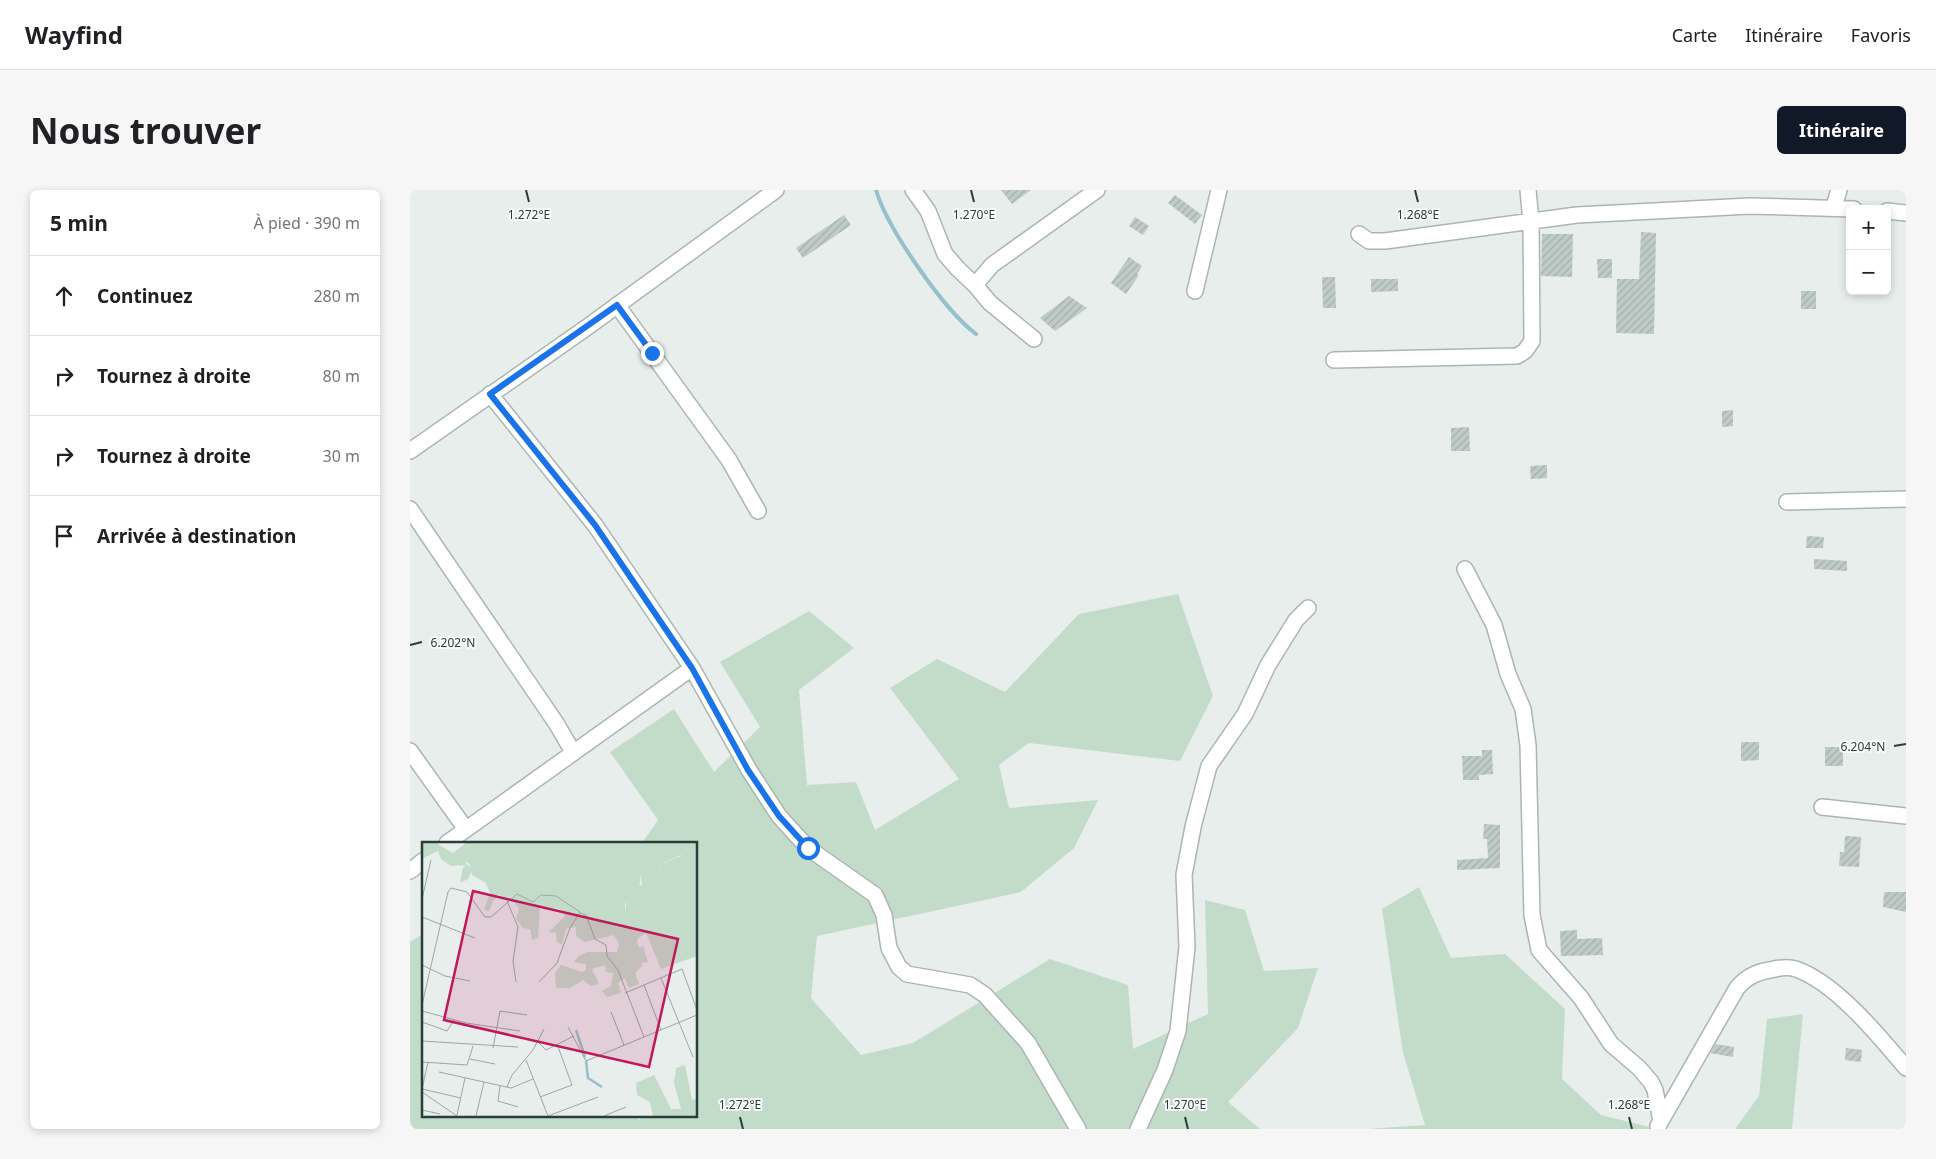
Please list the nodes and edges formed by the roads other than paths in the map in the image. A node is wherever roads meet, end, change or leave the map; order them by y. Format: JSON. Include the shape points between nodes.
{"nodes":[{"id":1,"x":776,"y":190,"type":"edge"},
{"id":2,"x":913,"y":190,"type":"edge"},
{"id":3,"x":1097,"y":190,"type":"edge"},
{"id":4,"x":1220,"y":190,"type":"edge"},
{"id":5,"x":1528,"y":190,"type":"edge"},
{"id":6,"x":1838,"y":190,"type":"edge"},
{"id":7,"x":1078,"y":196,"type":"edge"},
{"id":8,"x":1834,"y":206,"type":"junction"},
{"id":9,"x":1846,"y":208,"type":"edge"},
{"id":10,"x":1891,"y":211,"type":"edge"},
{"id":11,"x":1906,"y":212,"type":"edge"},
{"id":12,"x":1531,"y":222,"type":"junction"},
{"id":13,"x":1359,"y":234,"type":"dead end"},
{"id":14,"x":976,"y":285,"type":"junction"},
{"id":15,"x":1195,"y":291,"type":"dead end"},
{"id":16,"x":617,"y":305,"type":"junction"},
{"id":17,"x":1034,"y":339,"type":"dead end"},
{"id":18,"x":1334,"y":360,"type":"dead end"},
{"id":19,"x":490,"y":394,"type":"junction"},
{"id":20,"x":410,"y":451,"type":"edge"},
{"id":21,"x":1906,"y":500,"type":"edge"},
{"id":22,"x":1787,"y":502,"type":"dead end"},
{"id":23,"x":410,"y":509,"type":"edge"},
{"id":24,"x":758,"y":511,"type":"dead end"},
{"id":25,"x":1465,"y":569,"type":"dead end"},
{"id":26,"x":1308,"y":608,"type":"dead end"},
{"id":27,"x":692,"y":668,"type":"junction"},
{"id":28,"x":410,"y":751,"type":"edge"},
{"id":29,"x":573,"y":752,"type":"junction"},
{"id":30,"x":1822,"y":807,"type":"dead end"},
{"id":31,"x":1906,"y":816,"type":"edge"},
{"id":32,"x":465,"y":828,"type":"junction"},
{"id":33,"x":447,"y":842,"type":"edge"},
{"id":34,"x":422,"y":862,"type":"edge"},
{"id":35,"x":410,"y":871,"type":"edge"},
{"id":36,"x":1906,"y":1068,"type":"edge"},
{"id":37,"x":1658,"y":1125,"type":"edge"},
{"id":38,"x":1078,"y":1129,"type":"edge"},
{"id":39,"x":1138,"y":1129,"type":"edge"}],
"edges":[{"from":1,"to":16,"type":"street"},
{"from":2,"to":14,"type":"street","via":[[928,211],[945,254]]},
{"from":3,"to":7,"type":"street"},
{"from":4,"to":15,"type":"street"},
{"from":5,"to":12,"type":"street"},
{"from":6,"to":8,"type":"street"},
{"from":7,"to":14,"type":"street","via":[[992,265]]},
{"from":8,"to":9,"type":"street"},
{"from":8,"to":12,"type":"street","via":[[1698,208],[1577,215]]},
{"from":10,"to":11,"type":"street"},
{"from":12,"to":13,"type":"street","via":[[1385,241],[1369,241]]},
{"from":12,"to":18,"type":"street","via":[[1532,340],[1518,356]]},
{"from":14,"to":17,"type":"street","via":[[990,303]]},
{"from":16,"to":19,"type":"street"},
{"from":16,"to":24,"type":"street","via":[[730,460]]},
{"from":19,"to":20,"type":"street"},
{"from":19,"to":27,"type":"street","via":[[595,525]]},
{"from":21,"to":22,"type":"street"},
{"from":23,"to":29,"type":"street"},
{"from":25,"to":37,"type":"street","via":[[1494,625],[1508,674],[1523,709],[1528,745],[1532,915],[1539,950],[1581,998],[1610,1044],[1651,1082],[1655,1090]]},
{"from":26,"to":39,"type":"street","via":[[1296,620],[1277,650],[1245,714],[1210,766],[1184,875],[1187,947],[1178,1031]]},
{"from":27,"to":29,"type":"street"},
{"from":27,"to":38,"type":"street","via":[[748,770],[779,816],[808,848],[875,895],[884,914],[889,948],[899,967],[908,974],[970,985],[985,994],[1028,1043]]},
{"from":28,"to":32,"type":"street"},
{"from":29,"to":32,"type":"street"},
{"from":30,"to":31,"type":"street"},
{"from":32,"to":33,"type":"street"},
{"from":34,"to":35,"type":"street"},
{"from":36,"to":37,"type":"street","via":[[1868,1024],[1829,989],[1796,968],[1761,972],[1749,976],[1737,988]]}]}
